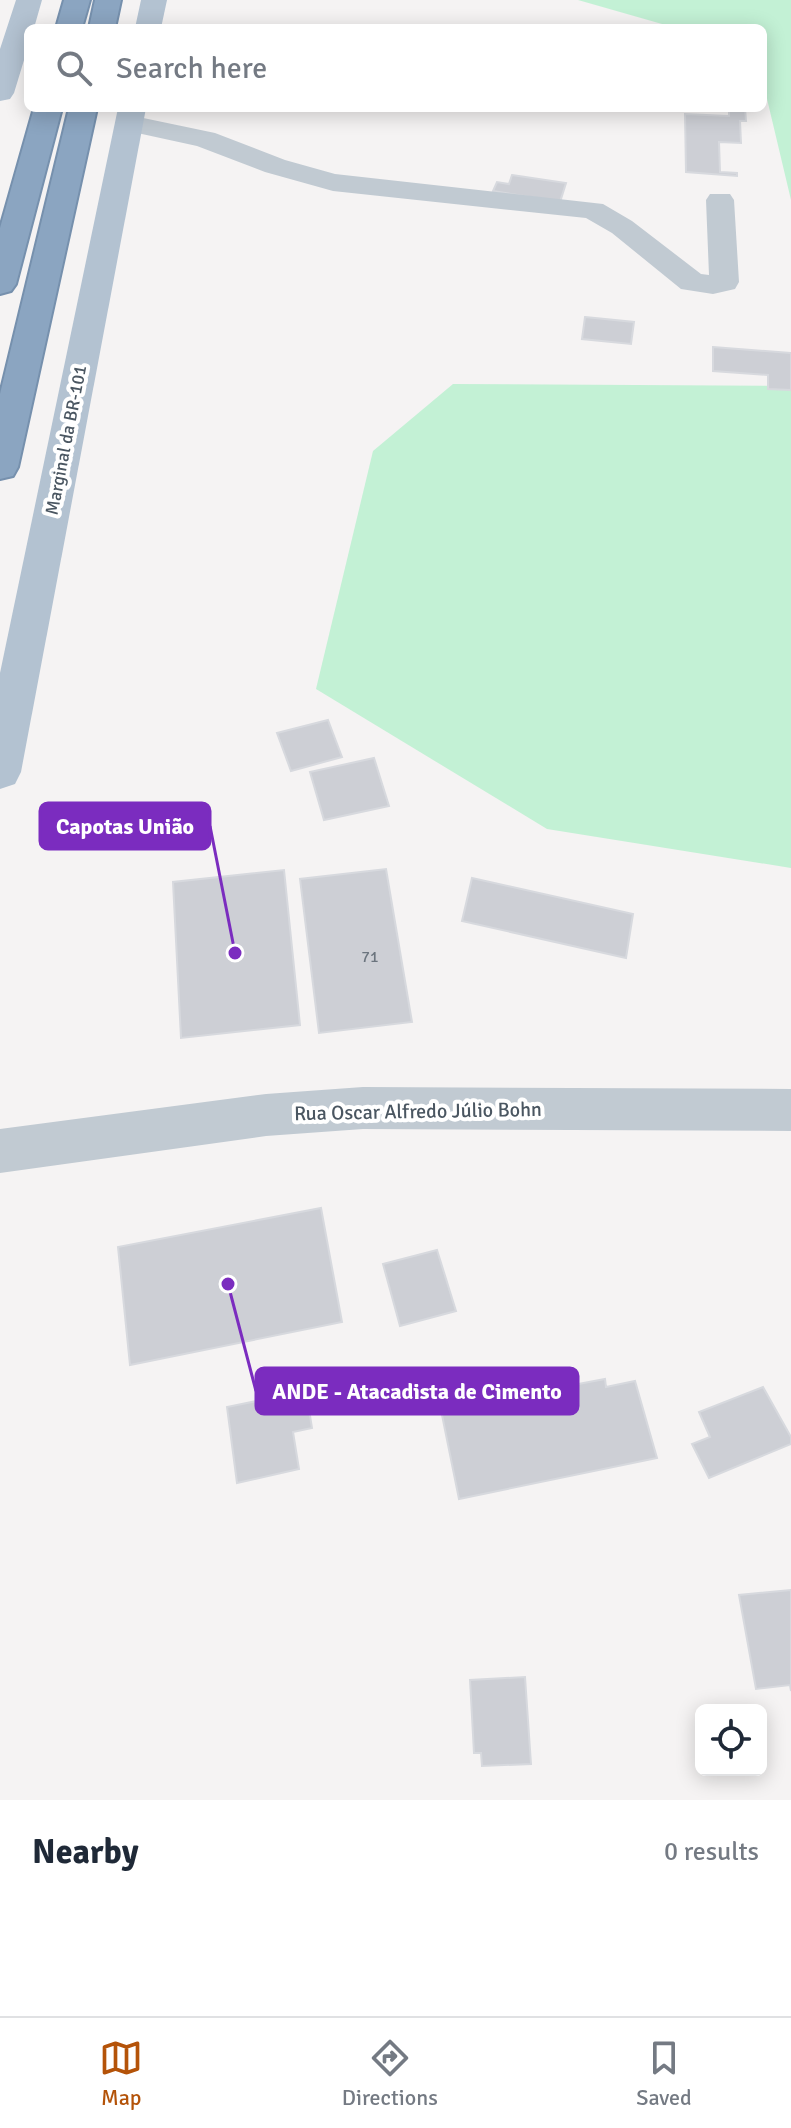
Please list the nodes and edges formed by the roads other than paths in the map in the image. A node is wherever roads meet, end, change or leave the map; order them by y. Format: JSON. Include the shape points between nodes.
{"nodes":[{"id":1,"x":29,"y":0,"type":"edge"},
{"id":2,"x":77,"y":0,"type":"edge"},
{"id":3,"x":108,"y":0,"type":"edge"},
{"id":4,"x":154,"y":0,"type":"edge"},
{"id":5,"x":70,"y":24,"type":"edge"},
{"id":6,"x":103,"y":24,"type":"edge"},
{"id":7,"x":149,"y":24,"type":"edge"},
{"id":8,"x":0,"y":93,"type":"edge"},
{"id":9,"x":47,"y":112,"type":"edge"},
{"id":10,"x":82,"y":112,"type":"edge"},
{"id":11,"x":131,"y":116,"type":"edge"},
{"id":12,"x":720,"y":200,"type":"dead end"},
{"id":13,"x":0,"y":284,"type":"edge"},
{"id":14,"x":0,"y":467,"type":"edge"},
{"id":15,"x":0,"y":772,"type":"edge"},
{"id":16,"x":791,"y":1110,"type":"edge"},
{"id":17,"x":0,"y":1151,"type":"edge"}],
"edges":[{"from":1,"to":8,"type":"main road"},
{"from":2,"to":5,"type":"highway"},
{"from":3,"to":6,"type":"highway"},
{"from":4,"to":7,"type":"main road"},
{"from":9,"to":13,"type":"highway"},
{"from":10,"to":14,"type":"highway"},
{"from":11,"to":12,"type":"street","via":[[333,182],[593,210],[692,282],[713,285],[724,282]]},
{"from":11,"to":15,"type":"main road","name":"Marginal da BR-101"},
{"from":16,"to":17,"type":"street","name":"Rua Oscar Alfredo Júlio Bohn","via":[[363,1108],[266,1115]]}]}
